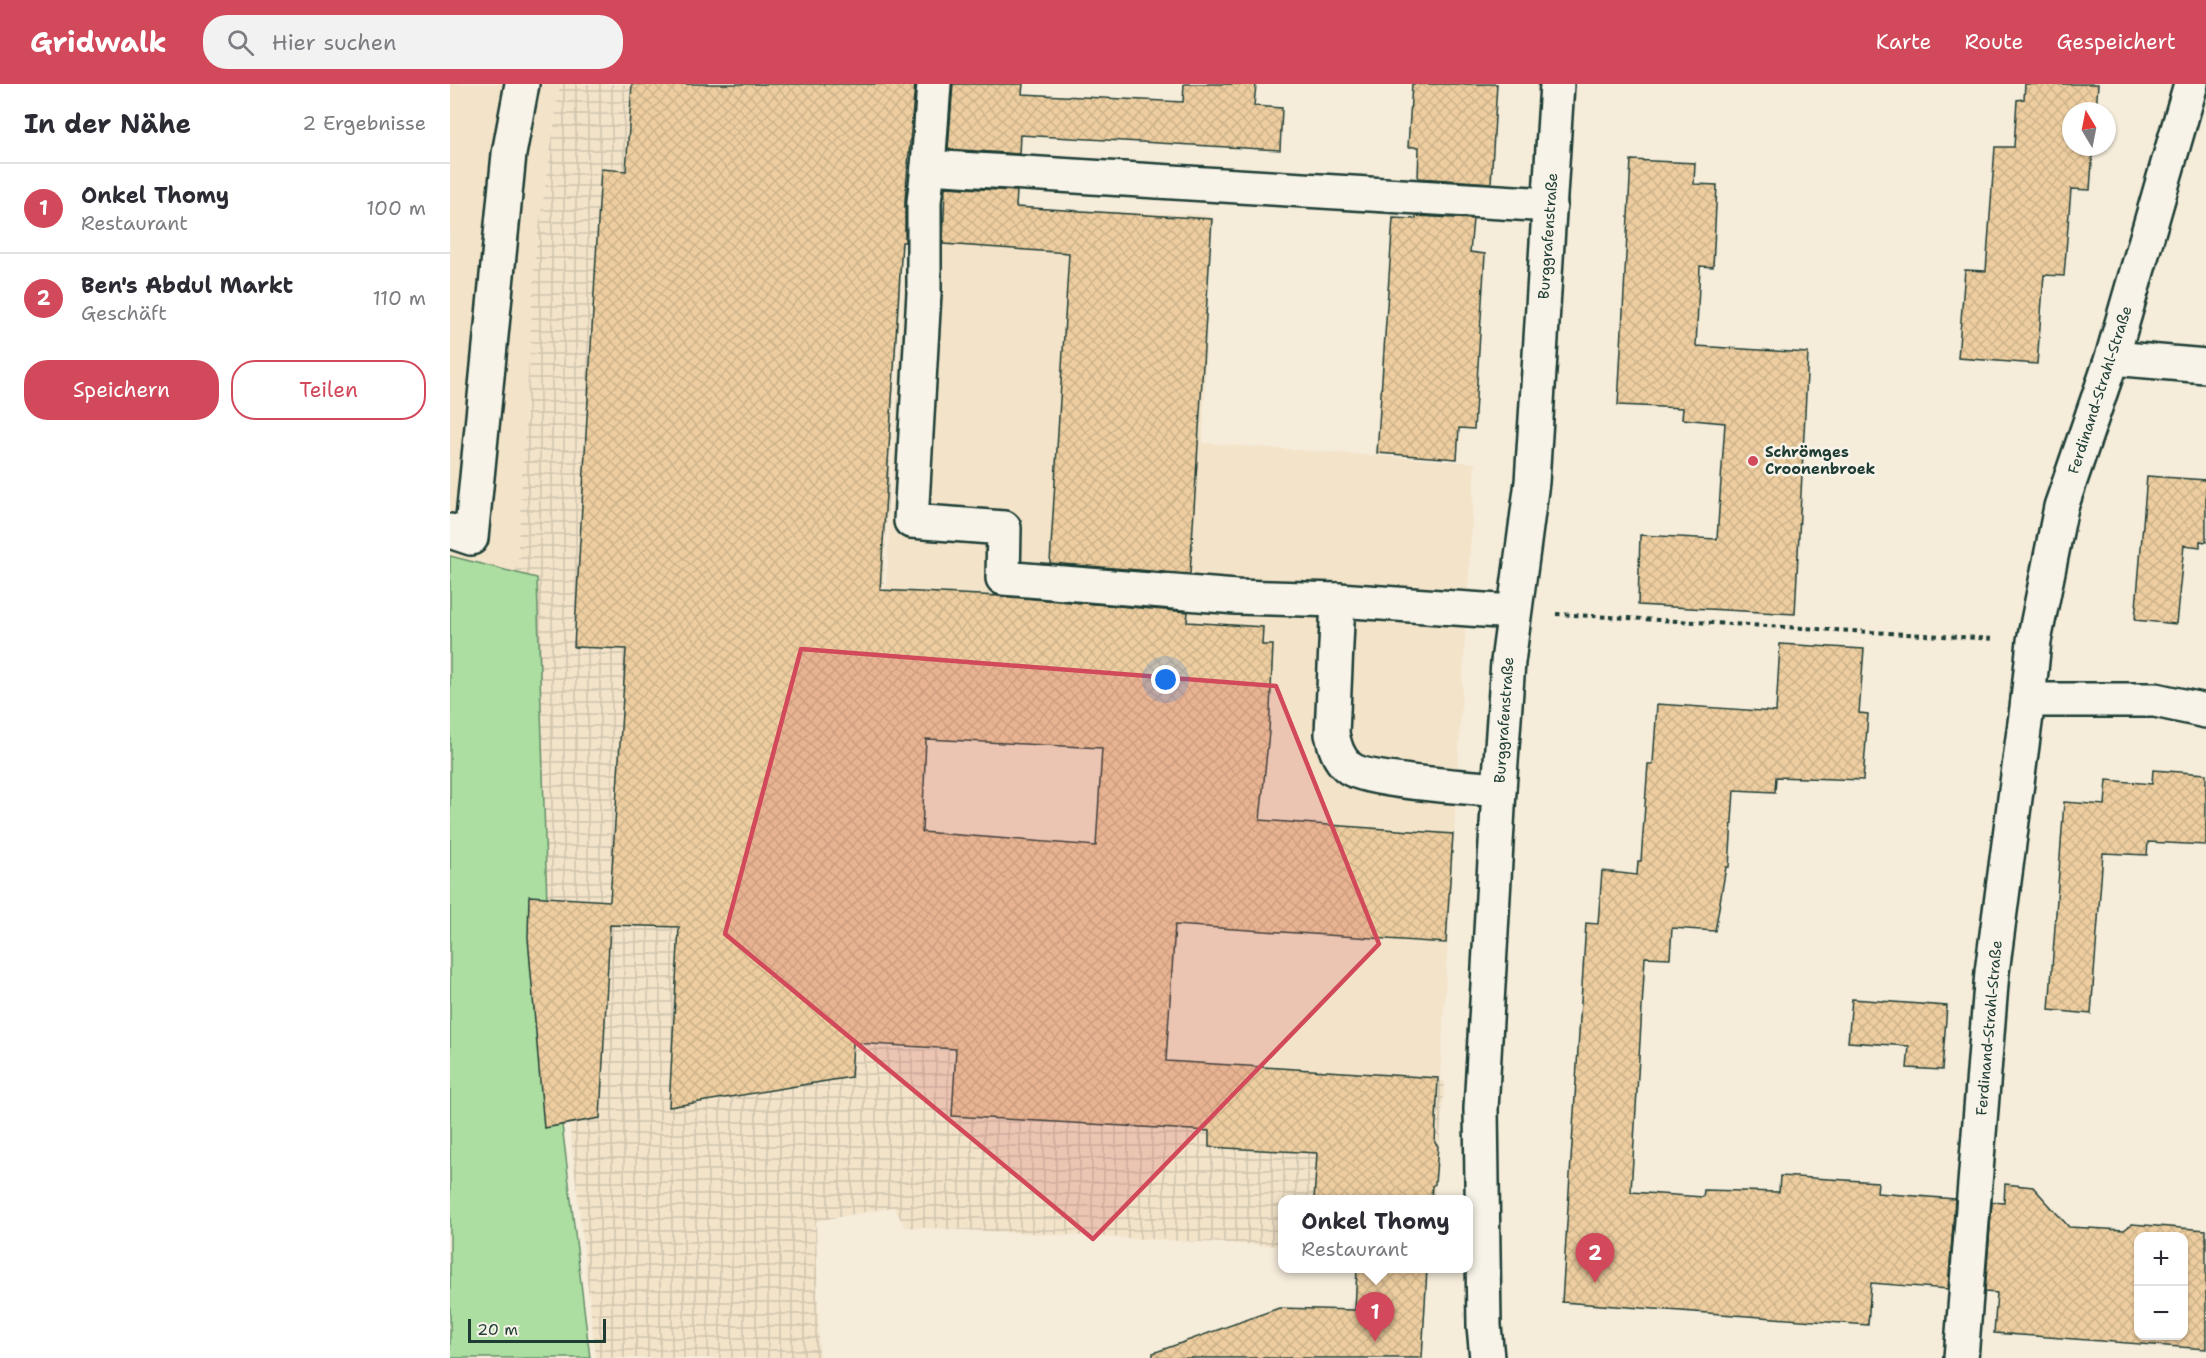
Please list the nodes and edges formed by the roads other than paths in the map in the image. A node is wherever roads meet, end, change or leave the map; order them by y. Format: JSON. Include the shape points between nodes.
{"nodes":[{"id":1,"x":522,"y":84,"type":"edge"},
{"id":2,"x":934,"y":84,"type":"edge"},
{"id":3,"x":1557,"y":84,"type":"edge"},
{"id":4,"x":2191,"y":84,"type":"edge"},
{"id":5,"x":928,"y":167,"type":"junction"},
{"id":6,"x":1550,"y":205,"type":"junction"},
{"id":7,"x":2112,"y":358,"type":"junction"},
{"id":8,"x":2206,"y":366,"type":"edge"},
{"id":9,"x":450,"y":531,"type":"edge"},
{"id":10,"x":1338,"y":600,"type":"junction"},
{"id":11,"x":1513,"y":612,"type":"junction"},
{"id":12,"x":2028,"y":700,"type":"junction"},
{"id":13,"x":2206,"y":711,"type":"edge"},
{"id":14,"x":1499,"y":790,"type":"junction"},
{"id":15,"x":1487,"y":1358,"type":"edge"},
{"id":16,"x":1960,"y":1358,"type":"edge"}],
"edges":[{"from":1,"to":9,"type":"street","via":[[509,154],[471,538]]},
{"from":2,"to":5,"type":"street"},
{"from":3,"to":6,"type":"street","name":"Burggrafenstraße"},
{"from":4,"to":7,"type":"street","name":"Ferdinand-Strahl-Straße"},
{"from":5,"to":6,"type":"street"},
{"from":5,"to":10,"type":"street","via":[[911,521],[1004,528],[1003,578],[1236,597]]},
{"from":6,"to":11,"type":"street","name":"Burggrafenstraße","via":[[1532,482]]},
{"from":7,"to":8,"type":"street"},
{"from":7,"to":12,"type":"street","name":"Ferdinand-Strahl-Straße","via":[[2061,507],[2034,641]]},
{"from":10,"to":11,"type":"street"},
{"from":10,"to":14,"type":"street","via":[[1332,723],[1337,754],[1350,769],[1381,778]]},
{"from":11,"to":14,"type":"street","name":"Burggrafenstraße"},
{"from":12,"to":13,"type":"street","via":[[2155,700]]},
{"from":12,"to":16,"type":"street","name":"Ferdinand-Strahl-Straße","via":[[1992,972]]},
{"from":14,"to":15,"type":"street","name":"Burggrafenstraße","via":[[1481,1109]]}]}
